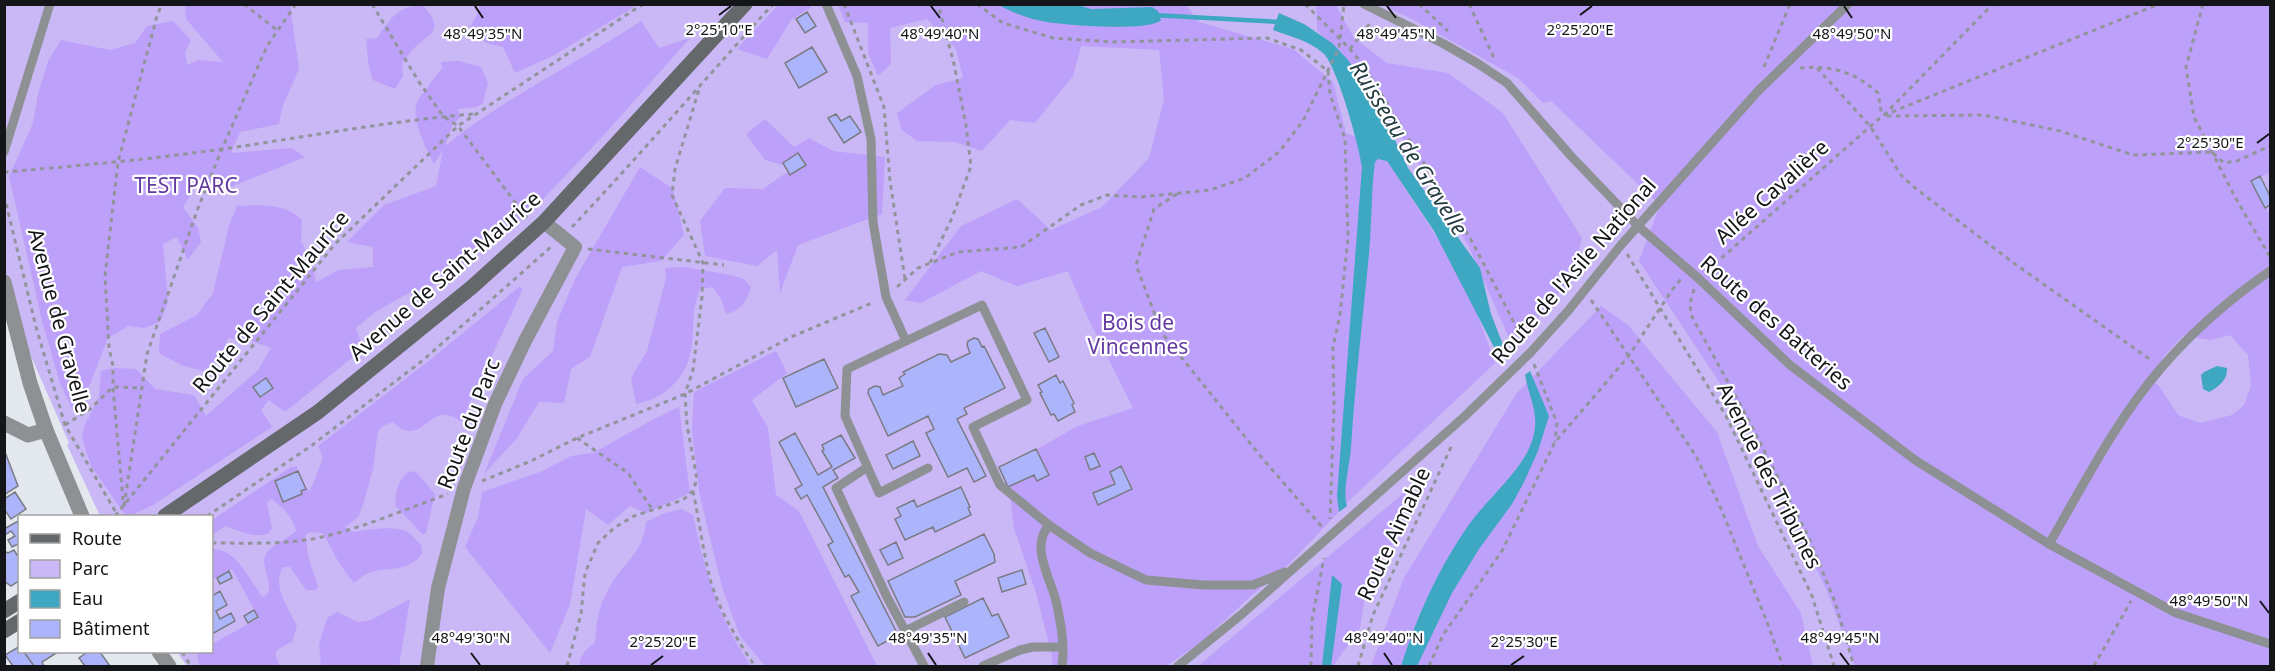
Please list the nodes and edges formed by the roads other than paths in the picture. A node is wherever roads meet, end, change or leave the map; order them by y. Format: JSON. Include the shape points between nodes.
{"nodes":[{"id":1,"x":50,"y":4,"type":"edge"},
{"id":2,"x":745,"y":4,"type":"edge"},
{"id":3,"x":825,"y":4,"type":"edge"},
{"id":4,"x":1364,"y":4,"type":"edge"},
{"id":5,"x":1848,"y":4,"type":"edge"},
{"id":6,"x":4,"y":152,"type":"edge"},
{"id":7,"x":540,"y":226,"type":"junction"},
{"id":8,"x":1638,"y":226,"type":"junction"},
{"id":9,"x":2271,"y":271,"type":"edge"},
{"id":10,"x":4,"y":282,"type":"edge"},
{"id":11,"x":906,"y":341,"type":"junction"},
{"id":12,"x":4,"y":423,"type":"edge"},
{"id":13,"x":46,"y":430,"type":"junction"},
{"id":14,"x":866,"y":468,"type":"junction"},
{"id":15,"x":928,"y":468,"type":"dead end"},
{"id":16,"x":82,"y":515,"type":"edge"},
{"id":17,"x":166,"y":515,"type":"edge"},
{"id":18,"x":1049,"y":525,"type":"junction"},
{"id":19,"x":2049,"y":544,"type":"junction"},
{"id":20,"x":1291,"y":569,"type":"junction"},
{"id":21,"x":18,"y":602,"type":"edge"},
{"id":22,"x":964,"y":602,"type":"dead end"},
{"id":23,"x":4,"y":611,"type":"edge"},
{"id":24,"x":18,"y":622,"type":"edge"},
{"id":25,"x":4,"y":631,"type":"edge"},
{"id":26,"x":905,"y":631,"type":"junction"},
{"id":27,"x":2271,"y":644,"type":"edge"},
{"id":28,"x":1063,"y":647,"type":"junction"},
{"id":29,"x":160,"y":653,"type":"edge"},
{"id":30,"x":169,"y":666,"type":"edge"},
{"id":31,"x":427,"y":666,"type":"edge"},
{"id":32,"x":924,"y":666,"type":"edge"},
{"id":33,"x":983,"y":666,"type":"edge"},
{"id":34,"x":1062,"y":666,"type":"edge"},
{"id":35,"x":1178,"y":666,"type":"edge"}],
"edges":[{"from":1,"to":6,"type":"lane"},
{"from":2,"to":7,"type":"main road","name":"Avenue de Saint-Maurice"},
{"from":3,"to":11,"type":"lane","via":[[857,76],[871,140],[873,222],[886,297]]},
{"from":4,"to":8,"type":"lane","name":"Route des Batteries","via":[[1453,48],[1507,83]]},
{"from":5,"to":8,"type":"lane","name":"Route de l'Asile National","via":[[1758,91]]},
{"from":7,"to":17,"type":"main road","name":"Avenue de Saint-Maurice","via":[[318,412]]},
{"from":7,"to":31,"type":"street","name":"Route du Parc","via":[[564,236],[575,247],[495,404],[464,488],[438,588]]},
{"from":8,"to":19,"type":"lane","name":"Route des Batteries","via":[[1790,365],[1915,460]]},
{"from":8,"to":20,"type":"lane","name":"Route de l'Asile National","via":[[1530,352],[1465,416]]},
{"from":9,"to":19,"type":"lane","via":[[2208,320],[2161,368],[2111,436]]},
{"from":10,"to":13,"type":"street","name":"Avenue de Gravelle"},
{"from":11,"to":14,"type":"lane","via":[[847,369],[845,416]]},
{"from":11,"to":18,"type":"lane","via":[[982,305],[1027,400],[974,427],[1000,485]]},
{"from":12,"to":13,"type":"street","via":[[28,435]]},
{"from":13,"to":16,"type":"street","name":"Avenue de Gravelle"},
{"from":14,"to":15,"type":"lane","via":[[879,493]]},
{"from":14,"to":26,"type":"lane","via":[[836,488]]},
{"from":18,"to":20,"type":"lane","via":[[1090,553],[1146,580],[1253,585]]},
{"from":18,"to":28,"type":"lane","via":[[1043,532],[1040,551],[1057,603]]},
{"from":19,"to":27,"type":"lane","name":"Route des Batteries","via":[[2176,613]]},
{"from":20,"to":35,"type":"lane","name":"Route de l'Asile National"},
{"from":21,"to":23,"type":"main road"},
{"from":22,"to":26,"type":"lane"},
{"from":24,"to":25,"type":"main road"},
{"from":26,"to":32,"type":"lane"},
{"from":28,"to":33,"type":"lane","via":[[1020,650]]},
{"from":28,"to":34,"type":"lane"},
{"from":29,"to":30,"type":"street"}]}
